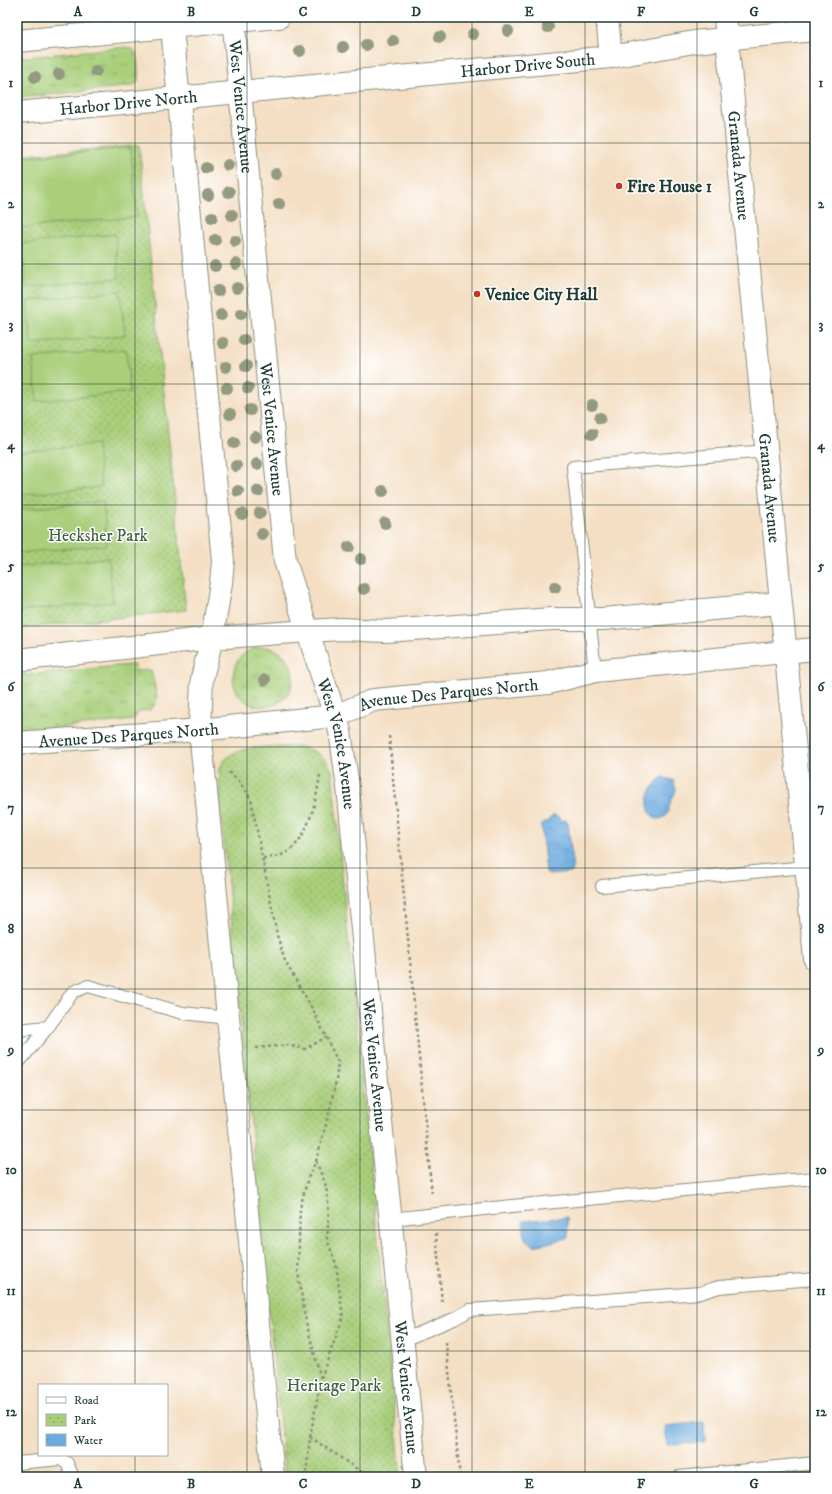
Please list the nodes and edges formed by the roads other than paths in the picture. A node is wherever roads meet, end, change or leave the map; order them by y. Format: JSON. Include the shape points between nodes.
{"nodes":[{"id":1,"x":279,"y":17,"type":"edge"},
{"id":2,"x":607,"y":17,"type":"edge"},
{"id":3,"x":725,"y":17,"type":"edge"},
{"id":4,"x":233,"y":19,"type":"edge"},
{"id":5,"x":171,"y":22,"type":"edge"},
{"id":6,"x":815,"y":30,"type":"edge"},
{"id":7,"x":727,"y":38,"type":"junction"},
{"id":8,"x":17,"y":41,"type":"edge"},
{"id":9,"x":611,"y":57,"type":"junction"},
{"id":10,"x":240,"y":92,"type":"junction"},
{"id":11,"x":179,"y":97,"type":"junction"},
{"id":12,"x":17,"y":113,"type":"edge"},
{"id":13,"x":767,"y":451,"type":"junction"},
{"id":14,"x":780,"y":603,"type":"junction"},
{"id":15,"x":590,"y":619,"type":"junction"},
{"id":16,"x":308,"y":631,"type":"junction"},
{"id":17,"x":212,"y":638,"type":"junction"},
{"id":18,"x":815,"y":648,"type":"edge"},
{"id":19,"x":785,"y":651,"type":"junction"},
{"id":20,"x":17,"y":660,"type":"edge"},
{"id":21,"x":595,"y":671,"type":"junction"},
{"id":22,"x":335,"y":716,"type":"junction"},
{"id":23,"x":200,"y":730,"type":"junction"},
{"id":24,"x":17,"y":743,"type":"edge"},
{"id":25,"x":806,"y":867,"type":"junction"},
{"id":26,"x":602,"y":886,"type":"dead end"},
{"id":27,"x":815,"y":959,"type":"edge"},
{"id":28,"x":228,"y":1018,"type":"junction"},
{"id":29,"x":48,"y":1027,"type":"junction"},
{"id":30,"x":17,"y":1030,"type":"edge"},
{"id":31,"x":19,"y":1062,"type":"dead end"},
{"id":32,"x":815,"y":1178,"type":"edge"},
{"id":33,"x":391,"y":1219,"type":"junction"},
{"id":34,"x":815,"y":1279,"type":"edge"},
{"id":35,"x":403,"y":1340,"type":"junction"},
{"id":36,"x":17,"y":1463,"type":"edge"},
{"id":37,"x":815,"y":1463,"type":"edge"},
{"id":38,"x":73,"y":1477,"type":"edge"},
{"id":39,"x":273,"y":1477,"type":"edge"},
{"id":40,"x":416,"y":1477,"type":"edge"},
{"id":41,"x":679,"y":1477,"type":"edge"}],
"edges":[{"from":1,"to":4,"type":"street"},
{"from":2,"to":9,"type":"street"},
{"from":3,"to":7,"type":"street","name":"Granada Avenue"},
{"from":4,"to":5,"type":"street"},
{"from":4,"to":10,"type":"street","name":"West Venice Avenue"},
{"from":5,"to":8,"type":"street"},
{"from":5,"to":11,"type":"street"},
{"from":6,"to":7,"type":"street","name":"Harbor Drive South"},
{"from":7,"to":9,"type":"street","name":"Harbor Drive South"},
{"from":7,"to":13,"type":"street","name":"Granada Avenue"},
{"from":9,"to":10,"type":"street","name":"Harbor Drive South"},
{"from":10,"to":11,"type":"street","name":"Harbor Drive North"},
{"from":10,"to":16,"type":"street","name":"West Venice Avenue","via":[[284,553],[289,577]]},
{"from":11,"to":12,"type":"street","name":"Harbor Drive North"},
{"from":11,"to":17,"type":"street","via":[[222,540],[221,584]]},
{"from":13,"to":14,"type":"street","name":"Granada Avenue"},
{"from":13,"to":15,"type":"lane","via":[[573,467]]},
{"from":14,"to":15,"type":"street"},
{"from":14,"to":19,"type":"street","name":"Granada Avenue"},
{"from":15,"to":16,"type":"street","via":[[552,619],[386,631]]},
{"from":15,"to":21,"type":"lane"},
{"from":16,"to":17,"type":"street"},
{"from":16,"to":22,"type":"street","name":"West Venice Avenue"},
{"from":17,"to":20,"type":"street"},
{"from":17,"to":23,"type":"street","via":[[202,678]]},
{"from":18,"to":19,"type":"street","name":"Avenue Des Parques North"},
{"from":19,"to":21,"type":"street","name":"Avenue Des Parques North"},
{"from":19,"to":25,"type":"street","name":"Granada Avenue"},
{"from":21,"to":22,"type":"street","name":"Avenue Des Parques North","via":[[548,683],[374,700]]},
{"from":22,"to":23,"type":"street","name":"Avenue Des Parques North"},
{"from":22,"to":33,"type":"street","name":"West Venice Avenue","via":[[342,741],[348,786]]},
{"from":23,"to":24,"type":"street","name":"Avenue Des Parques North"},
{"from":23,"to":28,"type":"street"},
{"from":25,"to":26,"type":"lane"},
{"from":25,"to":27,"type":"street","name":"Granada Avenue"},
{"from":28,"to":29,"type":"lane","via":[[183,1013],[88,986],[73,992]]},
{"from":28,"to":39,"type":"street"},
{"from":29,"to":30,"type":"lane"},
{"from":29,"to":31,"type":"lane"},
{"from":32,"to":33,"type":"lane"},
{"from":33,"to":35,"type":"street","name":"West Venice Avenue"},
{"from":34,"to":35,"type":"lane","via":[[719,1287],[700,1293],[470,1310]]},
{"from":35,"to":40,"type":"street","name":"West Venice Avenue"},
{"from":36,"to":38,"type":"lane","via":[[60,1459],[67,1463]]},
{"from":37,"to":41,"type":"lane"}]}
